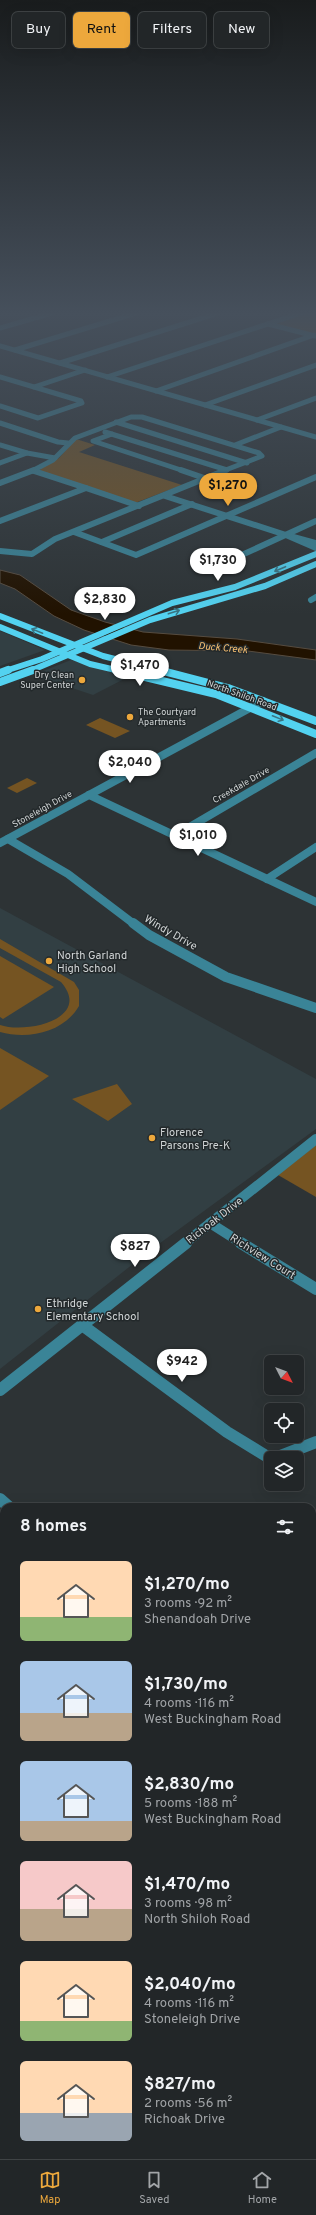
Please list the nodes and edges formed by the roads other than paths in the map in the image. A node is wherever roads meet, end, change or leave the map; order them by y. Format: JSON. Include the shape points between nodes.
{"nodes":[{"id":1,"x":25,"y":414,"type":"edge"},
{"id":2,"x":50,"y":414,"type":"edge"},
{"id":3,"x":235,"y":414,"type":"edge"},
{"id":4,"x":274,"y":414,"type":"edge"},
{"id":5,"x":257,"y":420,"type":"junction"},
{"id":6,"x":116,"y":422,"type":"junction"},
{"id":7,"x":0,"y":423,"type":"edge"},
{"id":8,"x":281,"y":427,"type":"junction"},
{"id":9,"x":97,"y":429,"type":"junction"},
{"id":10,"x":112,"y":434,"type":"junction"},
{"id":11,"x":315,"y":436,"type":"edge"},
{"id":12,"x":68,"y":443,"type":"junction"},
{"id":13,"x":235,"y":445,"type":"junction"},
{"id":14,"x":1,"y":446,"type":"edge"},
{"id":15,"x":27,"y":453,"type":"junction"},
{"id":16,"x":56,"y":458,"type":"junction"},
{"id":17,"x":0,"y":463,"type":"edge"},
{"id":18,"x":247,"y":463,"type":"junction"},
{"id":19,"x":34,"y":470,"type":"junction"},
{"id":20,"x":227,"y":470,"type":"junction"},
{"id":21,"x":316,"y":477,"type":"edge"},
{"id":22,"x":207,"y":479,"type":"junction"},
{"id":23,"x":0,"y":483,"type":"edge"},
{"id":24,"x":86,"y":488,"type":"junction"},
{"id":25,"x":165,"y":496,"type":"junction"},
{"id":26,"x":192,"y":504,"type":"junction"},
{"id":27,"x":139,"y":506,"type":"junction"},
{"id":28,"x":226,"y":516,"type":"junction"},
{"id":29,"x":0,"y":521,"type":"edge"},
{"id":30,"x":316,"y":521,"type":"edge"},
{"id":31,"x":74,"y":532,"type":"junction"},
{"id":32,"x":286,"y":535,"type":"junction"},
{"id":33,"x":102,"y":542,"type":"junction"},
{"id":34,"x":316,"y":543,"type":"edge"},
{"id":35,"x":316,"y":548,"type":"edge"},
{"id":36,"x":0,"y":551,"type":"edge"},
{"id":37,"x":316,"y":554,"type":"edge"},
{"id":38,"x":316,"y":564,"type":"edge"},
{"id":39,"x":221,"y":571,"type":"dead end"},
{"id":40,"x":0,"y":616,"type":"edge"},
{"id":41,"x":0,"y":628,"type":"edge"},
{"id":42,"x":73,"y":645,"type":"junction"},
{"id":43,"x":84,"y":649,"type":"junction"},
{"id":44,"x":58,"y":652,"type":"junction"},
{"id":45,"x":69,"y":656,"type":"junction"},
{"id":46,"x":0,"y":673,"type":"edge"},
{"id":47,"x":0,"y":682,"type":"edge"},
{"id":48,"x":263,"y":701,"type":"junction"},
{"id":49,"x":251,"y":707,"type":"junction"},
{"id":50,"x":316,"y":721,"type":"edge"},
{"id":51,"x":316,"y":734,"type":"edge"},
{"id":52,"x":316,"y":753,"type":"edge"},
{"id":53,"x":89,"y":795,"type":"junction"},
{"id":54,"x":176,"y":835,"type":"junction"},
{"id":55,"x":4,"y":841,"type":"edge"},
{"id":56,"x":316,"y":847,"type":"edge"},
{"id":57,"x":267,"y":879,"type":"junction"},
{"id":58,"x":316,"y":902,"type":"edge"},
{"id":59,"x":316,"y":1008,"type":"edge"},
{"id":60,"x":316,"y":1139,"type":"edge"},
{"id":61,"x":210,"y":1223,"type":"junction"},
{"id":62,"x":316,"y":1289,"type":"edge"},
{"id":63,"x":82,"y":1325,"type":"junction"},
{"id":64,"x":0,"y":1390,"type":"edge"},
{"id":65,"x":316,"y":1442,"type":"edge"},
{"id":66,"x":293,"y":1451,"type":"edge"},
{"id":67,"x":264,"y":1454,"type":"edge"}],
"edges":[{"from":1,"to":2,"type":"street","via":[[38,418]]},
{"from":3,"to":5,"type":"street"},
{"from":4,"to":5,"type":"street"},
{"from":5,"to":8,"type":"street"},
{"from":6,"to":9,"type":"street"},
{"from":6,"to":13,"type":"street","via":[[131,417],[142,417]]},
{"from":6,"to":18,"type":"street"},
{"from":7,"to":12,"type":"street"},
{"from":8,"to":11,"type":"street"},
{"from":8,"to":13,"type":"street"},
{"from":9,"to":10,"type":"street"},
{"from":9,"to":12,"type":"street"},
{"from":10,"to":20,"type":"street"},
{"from":10,"to":22,"type":"street","via":[[93,441]]},
{"from":12,"to":16,"type":"street"},
{"from":13,"to":18,"type":"street","via":[[262,454]]},
{"from":14,"to":15,"type":"street"},
{"from":15,"to":16,"type":"street"},
{"from":15,"to":17,"type":"street"},
{"from":16,"to":19,"type":"street"},
{"from":18,"to":20,"type":"street"},
{"from":19,"to":23,"type":"street"},
{"from":19,"to":24,"type":"street"},
{"from":20,"to":22,"type":"street"},
{"from":21,"to":28,"type":"street"},
{"from":22,"to":25,"type":"street"},
{"from":24,"to":27,"type":"street"},
{"from":24,"to":29,"type":"street"},
{"from":25,"to":26,"type":"street"},
{"from":25,"to":27,"type":"street"},
{"from":26,"to":28,"type":"street"},
{"from":26,"to":33,"type":"street"},
{"from":27,"to":31,"type":"street"},
{"from":28,"to":32,"type":"street"},
{"from":28,"to":33,"type":"street","via":[[136,554]]},
{"from":30,"to":32,"type":"street"},
{"from":31,"to":33,"type":"street"},
{"from":31,"to":36,"type":"street","via":[[55,539],[32,554]]},
{"from":32,"to":34,"type":"street"},
{"from":32,"to":35,"type":"street"},
{"from":32,"to":39,"type":"street","via":[[222,564]]},
{"from":37,"to":42,"type":"main road","one_way":true,"via":[[235,587],[172,603]]},
{"from":43,"to":38,"type":"main road","one_way":true,"via":[[176,612],[266,586]]},
{"from":42,"to":40,"type":"main road","name":"North Shiloh Road","one_way":true},
{"from":41,"to":44,"type":"main road","name":"North Shiloh Road"},
{"from":42,"to":43,"type":"main road","name":"North Shiloh Road"},
{"from":42,"to":44,"type":"main road"},
{"from":43,"to":45,"type":"main road"},
{"from":43,"to":48,"type":"main road","name":"North Shiloh Road","via":[[118,661],[228,688]]},
{"from":44,"to":45,"type":"main road","name":"North Shiloh Road"},
{"from":44,"to":46,"type":"main road"},
{"from":45,"to":47,"type":"main road"},
{"from":45,"to":49,"type":"main road","name":"North Shiloh Road","via":[[112,670],[216,694]]},
{"from":48,"to":49,"type":"street","name":"Stoneleigh Drive"},
{"from":48,"to":50,"type":"main road","name":"North Shiloh Road"},
{"from":49,"to":51,"type":"main road","name":"North Shiloh Road","one_way":true},
{"from":49,"to":53,"type":"street","name":"Stoneleigh Drive"},
{"from":52,"to":54,"type":"street","name":"Creekdale Drive"},
{"from":53,"to":54,"type":"street"},
{"from":53,"to":55,"type":"street","name":"Stoneleigh Drive"},
{"from":54,"to":57,"type":"street"},
{"from":55,"to":59,"type":"street","name":"Windy Drive","via":[[68,874],[149,935],[226,977]]},
{"from":56,"to":57,"type":"street"},
{"from":57,"to":58,"type":"street"},
{"from":60,"to":61,"type":"street","name":"Richoak Drive"},
{"from":61,"to":62,"type":"street","name":"Richview Court"},
{"from":61,"to":63,"type":"street","name":"Richoak Drive"},
{"from":63,"to":64,"type":"street","name":"Richoak Drive"},
{"from":63,"to":67,"type":"street","via":[[227,1432]]},
{"from":65,"to":66,"type":"street"}]}
